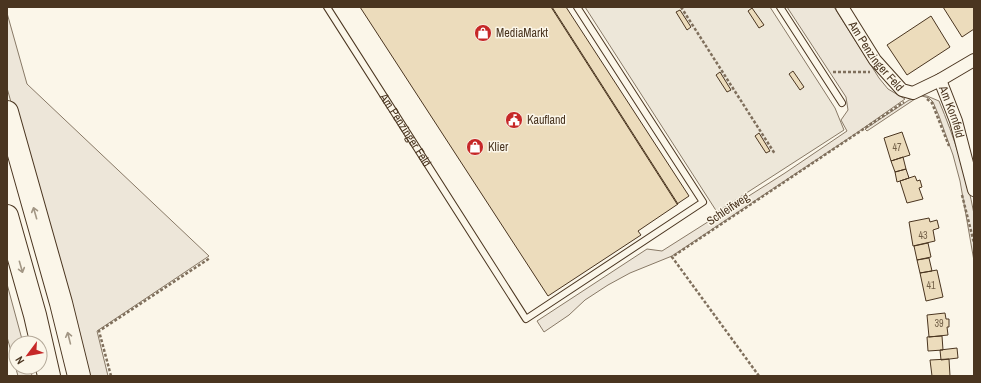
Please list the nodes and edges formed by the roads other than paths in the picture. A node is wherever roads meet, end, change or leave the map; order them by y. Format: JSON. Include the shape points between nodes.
{"nodes":[{"id":1,"x":328,"y":7,"type":"edge"},
{"id":2,"x":577,"y":7,"type":"edge"},
{"id":3,"x":780,"y":7,"type":"edge"},
{"id":4,"x":842,"y":7,"type":"edge"},
{"id":5,"x":974,"y":60,"type":"edge"},
{"id":6,"x":940,"y":80,"type":"junction"},
{"id":7,"x":842,"y":103,"type":"dead end"},
{"id":8,"x":7,"y":112,"type":"edge"},
{"id":9,"x":974,"y":190,"type":"edge"},
{"id":10,"x":7,"y":216,"type":"edge"},
{"id":11,"x":49,"y":376,"type":"edge"},
{"id":12,"x":79,"y":376,"type":"edge"}],
"edges":[{"from":1,"to":2,"type":"lane","name":"Am Penzinger Feld","via":[[526,319],[703,202]]},
{"from":3,"to":7,"type":"lane"},
{"from":4,"to":6,"type":"street","name":"Am Penzinger Feld","via":[[875,60],[902,90],[911,96]]},
{"from":5,"to":6,"type":"street","name":"Am Penzinger Feld"},
{"from":6,"to":9,"type":"street","name":"Am Kornfeld","via":[[956,121]]},
{"from":12,"to":8,"type":"highway","one_way":true},
{"from":10,"to":11,"type":"highway","one_way":true}]}
